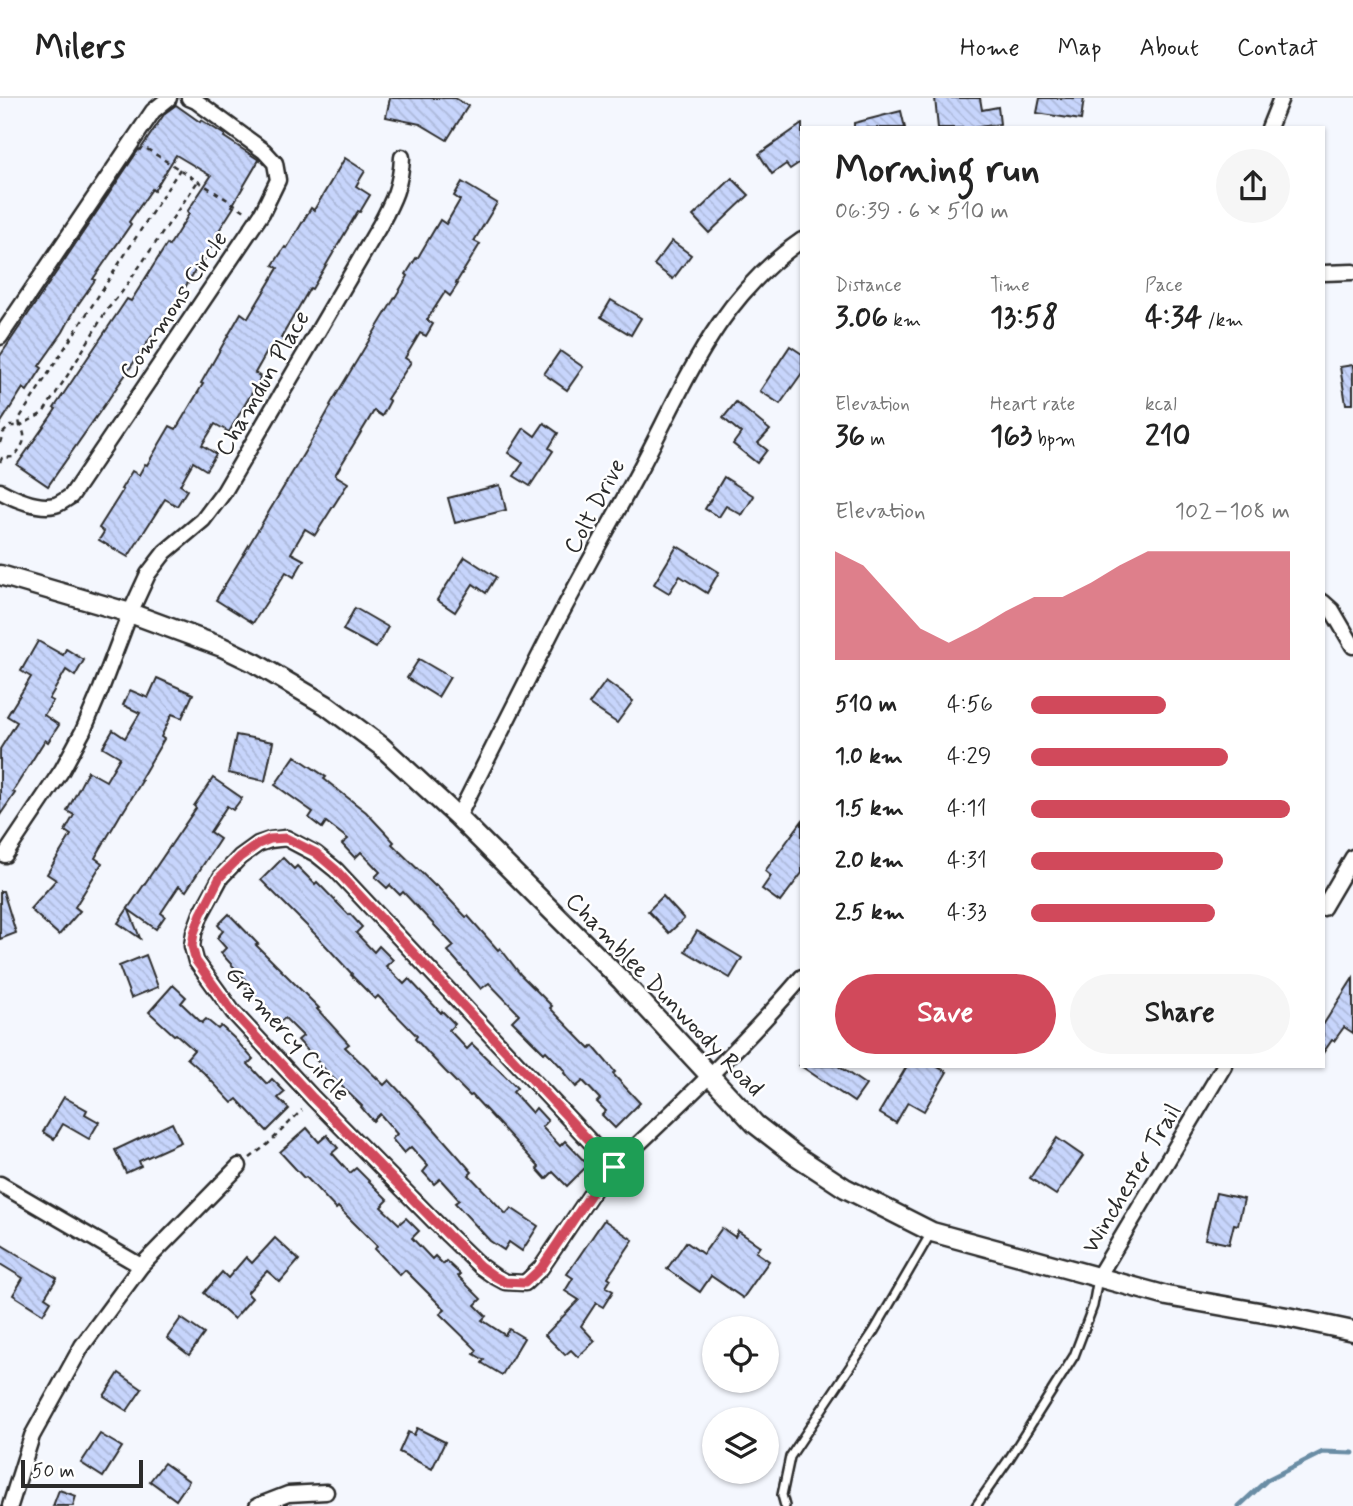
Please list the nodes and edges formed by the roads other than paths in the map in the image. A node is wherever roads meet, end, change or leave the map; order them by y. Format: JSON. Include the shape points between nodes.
{"nodes":[{"id":1,"x":169,"y":98,"type":"edge"},
{"id":2,"x":189,"y":98,"type":"edge"},
{"id":3,"x":1281,"y":98,"type":"edge"},
{"id":4,"x":1270,"y":126,"type":"edge"},
{"id":5,"x":402,"y":157,"type":"dead end"},
{"id":6,"x":800,"y":242,"type":"edge"},
{"id":7,"x":1353,"y":272,"type":"edge"},
{"id":8,"x":1325,"y":273,"type":"edge"},
{"id":9,"x":0,"y":337,"type":"edge"},
{"id":10,"x":1,"y":494,"type":"edge"},
{"id":11,"x":0,"y":575,"type":"edge"},
{"id":12,"x":1325,"y":604,"type":"edge"},
{"id":13,"x":130,"y":613,"type":"junction"},
{"id":14,"x":1353,"y":646,"type":"edge"},
{"id":15,"x":458,"y":817,"type":"junction"},
{"id":16,"x":5,"y":855,"type":"dead end"},
{"id":17,"x":1353,"y":857,"type":"edge"},
{"id":18,"x":1325,"y":905,"type":"edge"},
{"id":19,"x":800,"y":979,"type":"edge"},
{"id":20,"x":1223,"y":1068,"type":"edge"},
{"id":21,"x":711,"y":1075,"type":"junction"},
{"id":22,"x":239,"y":1166,"type":"road end"},
{"id":23,"x":614,"y":1167,"type":"junction"},
{"id":24,"x":0,"y":1184,"type":"edge"},
{"id":25,"x":932,"y":1232,"type":"junction"},
{"id":26,"x":141,"y":1266,"type":"junction"},
{"id":27,"x":1098,"y":1277,"type":"junction"},
{"id":28,"x":1353,"y":1331,"type":"edge"},
{"id":29,"x":326,"y":1492,"type":"dead end"},
{"id":30,"x":783,"y":1505,"type":"edge"},
{"id":31,"x":10,"y":1506,"type":"edge"},
{"id":32,"x":257,"y":1506,"type":"edge"},
{"id":33,"x":976,"y":1506,"type":"edge"}],
"edges":[{"from":1,"to":9,"type":"street","via":[[153,111]]},
{"from":2,"to":10,"type":"street","name":"Commons Circle","via":[[275,163],[278,180],[268,202],[71,496],[57,505],[45,505]]},
{"from":3,"to":4,"type":"street"},
{"from":5,"to":13,"type":"street","name":"Chamdun Place","via":[[394,200],[257,437],[203,520],[165,552],[148,574]]},
{"from":6,"to":15,"type":"street","name":"Colt Drive","via":[[734,301],[703,348]]},
{"from":7,"to":8,"type":"street"},
{"from":11,"to":13,"type":"street","name":"Chamblee Dunwoody Road"},
{"from":12,"to":14,"type":"street"},
{"from":13,"to":15,"type":"street","name":"Chamblee Dunwoody Road","via":[[222,647],[326,705],[381,746]]},
{"from":13,"to":16,"type":"street","name":"Chamdun Place","via":[[83,731]]},
{"from":15,"to":21,"type":"street","name":"Chamblee Dunwoody Road"},
{"from":17,"to":18,"type":"street"},
{"from":19,"to":21,"type":"street","name":"Gramercy Circle"},
{"from":20,"to":27,"type":"street","name":"Winchester Trail"},
{"from":21,"to":23,"type":"street","name":"Gramercy Circle"},
{"from":21,"to":25,"type":"street","name":"Chamblee Dunwoody Road","via":[[755,1124],[794,1155],[845,1188]]},
{"from":22,"to":26,"type":"street"},
{"from":23,"to":23,"type":"street","name":"Gramercy Circle","via":[[316,853],[269,834],[220,877],[187,948],[233,1012],[480,1266],[518,1289],[541,1268]]},
{"from":24,"to":26,"type":"street"},
{"from":25,"to":27,"type":"street","name":"Chamblee Dunwoody Road"},
{"from":25,"to":30,"type":"lane","via":[[874,1331],[790,1457]]},
{"from":26,"to":31,"type":"street","via":[[82,1346],[32,1436]]},
{"from":27,"to":28,"type":"street","name":"Chamblee Dunwoody Road","via":[[1167,1296]]},
{"from":27,"to":33,"type":"lane","via":[[1093,1306],[1074,1356]]},
{"from":29,"to":32,"type":"street","via":[[288,1494]]}]}
